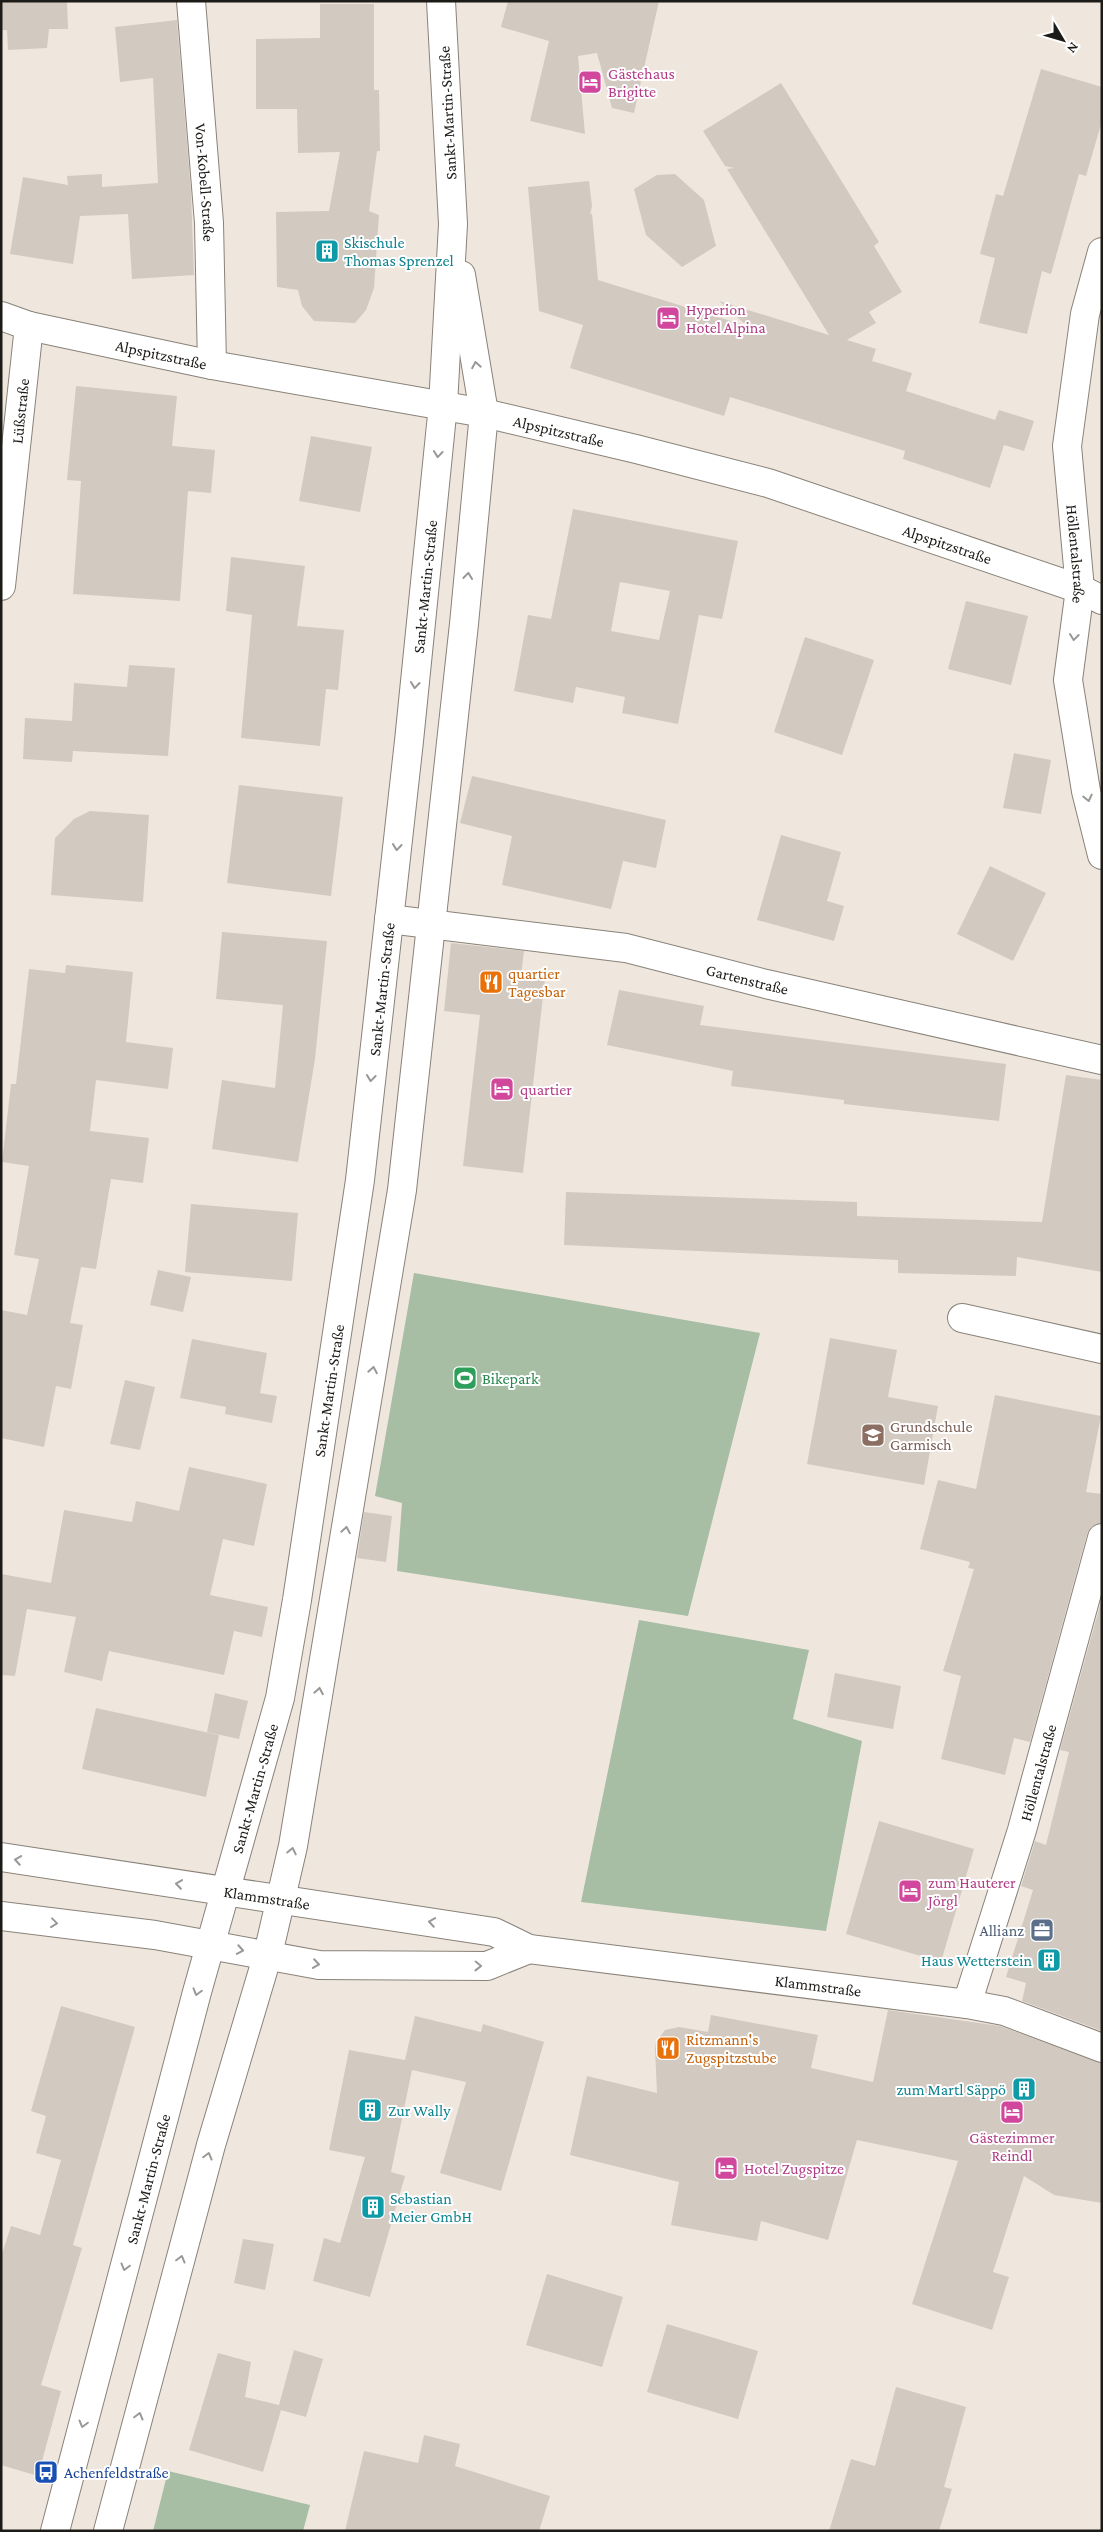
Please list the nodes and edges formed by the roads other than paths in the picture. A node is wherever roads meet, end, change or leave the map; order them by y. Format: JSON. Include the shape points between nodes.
{"nodes":[{"id":1,"x":192,"y":1,"type":"edge"},
{"id":2,"x":441,"y":1,"type":"edge"},
{"id":3,"x":453,"y":224,"type":"junction"},
{"id":4,"x":1102,"y":252,"type":"edge"},
{"id":5,"x":1,"y":316,"type":"edge"},
{"id":6,"x":29,"y":326,"type":"junction"},
{"id":7,"x":212,"y":365,"type":"junction"},
{"id":8,"x":443,"y":405,"type":"junction"},
{"id":9,"x":484,"y":413,"type":"junction"},
{"id":10,"x":1,"y":586,"type":"edge"},
{"id":11,"x":1091,"y":595,"type":"edge"},
{"id":12,"x":1102,"y":855,"type":"edge"},
{"id":13,"x":389,"y":919,"type":"junction"},
{"id":14,"x":431,"y":924,"type":"junction"},
{"id":15,"x":1102,"y":1060,"type":"edge"},
{"id":16,"x":962,"y":1318,"type":"dead end"},
{"id":17,"x":1102,"y":1349,"type":"edge"},
{"id":18,"x":1102,"y":1538,"type":"edge"},
{"id":19,"x":1,"y":1857,"type":"edge"},
{"id":20,"x":227,"y":1891,"type":"junction"},
{"id":21,"x":282,"y":1899,"type":"junction"},
{"id":22,"x":1,"y":1916,"type":"edge"},
{"id":23,"x":212,"y":1945,"type":"junction"},
{"id":24,"x":529,"y":1949,"type":"junction"},
{"id":25,"x":268,"y":1954,"type":"junction"},
{"id":26,"x":967,"y":2004,"type":"junction"},
{"id":27,"x":1102,"y":2048,"type":"edge"},
{"id":28,"x":55,"y":2531,"type":"edge"},
{"id":29,"x":108,"y":2531,"type":"edge"}],
"edges":[{"from":1,"to":7,"type":"street","name":"Von-Kobell-Straße","via":[[209,223]]},
{"from":2,"to":3,"type":"street","name":"Sankt-Martin-Straße"},
{"from":3,"to":8,"type":"street","name":"Sankt-Martin-Straße"},
{"from":9,"to":3,"type":"street","name":"Sankt-Martin-Straße","one_way":true},
{"from":4,"to":11,"type":"street","name":"Höllentalstraße","via":[[1085,314],[1067,446]]},
{"from":5,"to":6,"type":"street","name":"Alpspitzstraße"},
{"from":6,"to":7,"type":"street","name":"Alpspitzstraße"},
{"from":6,"to":10,"type":"street","name":"Lüßstraße"},
{"from":7,"to":8,"type":"street","name":"Alpspitzstraße"},
{"from":8,"to":9,"type":"street","name":"Alpspitzstraße"},
{"from":8,"to":13,"type":"street","name":"Sankt-Martin-Straße","one_way":true},
{"from":9,"to":11,"type":"street","name":"Alpspitzstraße","via":[[768,482]]},
{"from":14,"to":9,"type":"street","name":"Sankt-Martin-Straße","one_way":true},
{"from":11,"to":12,"type":"street","name":"Höllentalstraße","one_way":true,"via":[[1068,680],[1086,791]]},
{"from":13,"to":14,"type":"street","name":"Gartenstraße"},
{"from":13,"to":20,"type":"street","name":"Sankt-Martin-Straße","one_way":true,"via":[[360,1180],[297,1600],[280,1698]]},
{"from":14,"to":15,"type":"street","name":"Gartenstraße","via":[[626,948],[766,984]]},
{"from":21,"to":14,"type":"street","name":"Sankt-Martin-Straße","one_way":true,"via":[[394,1248]]},
{"from":16,"to":17,"type":"street"},
{"from":18,"to":26,"type":"street","name":"Höllentalstraße","via":[[1022,1830]]},
{"from":20,"to":19,"type":"street","name":"Klammstraße","one_way":true},
{"from":20,"to":21,"type":"street","name":"Klammstraße"},
{"from":20,"to":23,"type":"street","name":"Sankt-Martin-Straße"},
{"from":24,"to":21,"type":"street","name":"Klammstraße","one_way":true,"via":[[494,1932]]},
{"from":21,"to":25,"type":"street","name":"Sankt-Martin-Straße"},
{"from":22,"to":23,"type":"street","name":"Klammstraße","one_way":true},
{"from":23,"to":25,"type":"street","name":"Klammstraße","one_way":true},
{"from":23,"to":28,"type":"street","name":"Sankt-Martin-Straße","one_way":true},
{"from":25,"to":24,"type":"street","name":"Klammstraße","one_way":true,"via":[[319,1965],[487,1966]]},
{"from":24,"to":26,"type":"street","name":"Klammstraße"},
{"from":29,"to":25,"type":"street","name":"Sankt-Martin-Straße","one_way":true,"via":[[207,2162]]},
{"from":26,"to":27,"type":"street","name":"Klammstraße","via":[[1004,2011]]}]}
